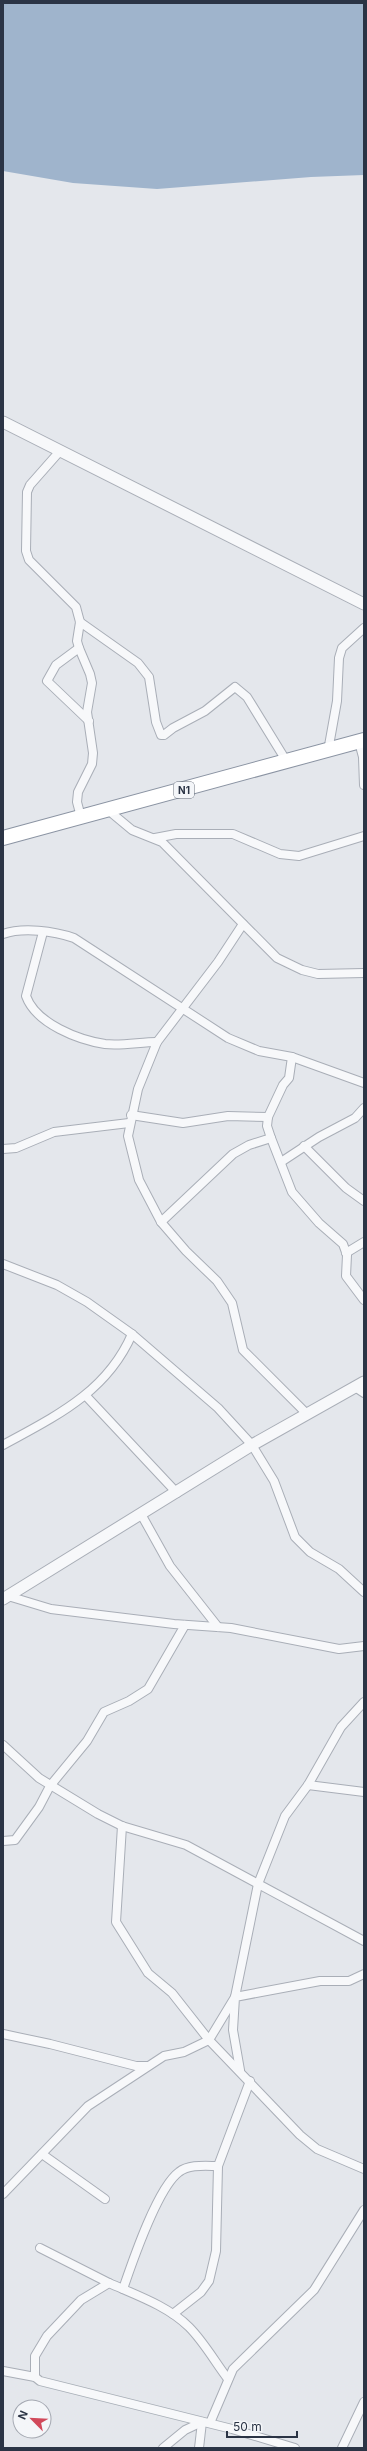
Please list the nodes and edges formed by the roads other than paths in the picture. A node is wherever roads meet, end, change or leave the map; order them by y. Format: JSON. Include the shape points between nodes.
{"nodes":[{"id":1,"x":3,"y":422,"type":"edge"},
{"id":2,"x":60,"y":451,"type":"junction"},
{"id":3,"x":364,"y":604,"type":"edge"},
{"id":4,"x":80,"y":622,"type":"junction"},
{"id":5,"x":364,"y":628,"type":"edge"},
{"id":6,"x":78,"y":648,"type":"junction"},
{"id":7,"x":89,"y":721,"type":"junction"},
{"id":8,"x":362,"y":741,"type":"edge"},
{"id":9,"x":328,"y":751,"type":"junction"},
{"id":10,"x":287,"y":762,"type":"junction"},
{"id":11,"x":364,"y":785,"type":"edge"},
{"id":12,"x":108,"y":810,"type":"junction"},
{"id":13,"x":81,"y":817,"type":"junction"},
{"id":14,"x":364,"y":836,"type":"edge"},
{"id":15,"x":3,"y":838,"type":"edge"},
{"id":16,"x":155,"y":838,"type":"junction"},
{"id":17,"x":243,"y":924,"type":"junction"},
{"id":18,"x":44,"y":932,"type":"junction"},
{"id":19,"x":3,"y":934,"type":"edge"},
{"id":20,"x":364,"y":973,"type":"edge"},
{"id":21,"x":182,"y":1008,"type":"junction"},
{"id":22,"x":157,"y":1042,"type":"junction"},
{"id":23,"x":292,"y":1056,"type":"junction"},
{"id":24,"x":364,"y":1083,"type":"edge"},
{"id":25,"x":364,"y":1108,"type":"edge"},
{"id":26,"x":268,"y":1117,"type":"junction"},
{"id":27,"x":130,"y":1119,"type":"junction"},
{"id":28,"x":271,"y":1138,"type":"junction"},
{"id":29,"x":304,"y":1146,"type":"junction"},
{"id":30,"x":3,"y":1149,"type":"edge"},
{"id":31,"x":281,"y":1162,"type":"junction"},
{"id":32,"x":364,"y":1201,"type":"edge"},
{"id":33,"x":161,"y":1222,"type":"junction"},
{"id":34,"x":364,"y":1242,"type":"edge"},
{"id":35,"x":346,"y":1253,"type":"junction"},
{"id":36,"x":3,"y":1264,"type":"edge"},
{"id":37,"x":364,"y":1300,"type":"edge"},
{"id":38,"x":132,"y":1334,"type":"junction"},
{"id":39,"x":361,"y":1387,"type":"edge"},
{"id":40,"x":86,"y":1396,"type":"junction"},
{"id":41,"x":306,"y":1413,"type":"junction"},
{"id":42,"x":3,"y":1445,"type":"edge"},
{"id":43,"x":252,"y":1445,"type":"junction"},
{"id":44,"x":177,"y":1493,"type":"junction"},
{"id":45,"x":141,"y":1514,"type":"junction"},
{"id":46,"x":364,"y":1592,"type":"edge"},
{"id":47,"x":6,"y":1598,"type":"edge"},
{"id":48,"x":185,"y":1625,"type":"junction"},
{"id":49,"x":218,"y":1627,"type":"junction"},
{"id":50,"x":364,"y":1646,"type":"edge"},
{"id":51,"x":364,"y":1702,"type":"edge"},
{"id":52,"x":3,"y":1745,"type":"edge"},
{"id":53,"x":308,"y":1785,"type":"junction"},
{"id":54,"x":50,"y":1786,"type":"junction"},
{"id":55,"x":364,"y":1792,"type":"edge"},
{"id":56,"x":122,"y":1826,"type":"junction"},
{"id":57,"x":3,"y":1841,"type":"edge"},
{"id":58,"x":258,"y":1884,"type":"junction"},
{"id":59,"x":364,"y":1941,"type":"edge"},
{"id":60,"x":364,"y":1974,"type":"edge"},
{"id":61,"x":235,"y":1998,"type":"junction"},
{"id":62,"x":3,"y":2034,"type":"edge"},
{"id":63,"x":209,"y":2040,"type":"junction"},
{"id":64,"x":147,"y":2066,"type":"junction"},
{"id":65,"x":240,"y":2071,"type":"junction"},
{"id":66,"x":250,"y":2081,"type":"junction"},
{"id":67,"x":42,"y":2154,"type":"junction"},
{"id":68,"x":218,"y":2166,"type":"junction"},
{"id":69,"x":364,"y":2169,"type":"edge"},
{"id":70,"x":3,"y":2194,"type":"edge"},
{"id":71,"x":105,"y":2199,"type":"dead end"},
{"id":72,"x":362,"y":2213,"type":"edge"},
{"id":73,"x":364,"y":2225,"type":"edge"},
{"id":74,"x":40,"y":2248,"type":"dead end"},
{"id":75,"x":109,"y":2283,"type":"junction"},
{"id":76,"x":123,"y":2289,"type":"junction"},
{"id":77,"x":173,"y":2314,"type":"junction"},
{"id":78,"x":3,"y":2371,"type":"edge"},
{"id":79,"x":35,"y":2377,"type":"junction"},
{"id":80,"x":228,"y":2379,"type":"junction"},
{"id":81,"x":364,"y":2402,"type":"edge"},
{"id":82,"x":206,"y":2422,"type":"junction"},
{"id":83,"x":163,"y":2448,"type":"edge"},
{"id":84,"x":199,"y":2448,"type":"edge"},
{"id":85,"x":295,"y":2448,"type":"edge"},
{"id":86,"x":342,"y":2448,"type":"edge"}],
"edges":[{"from":1,"to":2,"type":"street"},
{"from":2,"to":3,"type":"street"},
{"from":2,"to":4,"type":"street","via":[[30,485],[27,492],[26,551],[29,560],[76,608]]},
{"from":4,"to":6,"type":"street"},
{"from":4,"to":10,"type":"street","via":[[138,664],[149,677],[153,711],[160,735],[206,711],[230,689],[235,688],[247,697]]},
{"from":5,"to":9,"type":"street","via":[[342,648],[338,658],[337,701]]},
{"from":6,"to":7,"type":"street","via":[[92,683],[88,700]]},
{"from":6,"to":7,"type":"street","via":[[56,665],[47,681]]},
{"from":7,"to":13,"type":"street","via":[[93,753],[92,764],[78,792],[77,802]]},
{"from":8,"to":9,"type":"highway","number":"N1"},
{"from":8,"to":11,"type":"street"},
{"from":9,"to":10,"type":"highway","number":"N1"},
{"from":10,"to":12,"type":"highway","number":"N1"},
{"from":12,"to":13,"type":"highway","number":"N1"},
{"from":12,"to":16,"type":"street","via":[[132,830]]},
{"from":13,"to":15,"type":"highway","number":"N1"},
{"from":14,"to":16,"type":"street","via":[[299,856],[280,854],[232,834],[176,834]]},
{"from":16,"to":17,"type":"street","via":[[162,842]]},
{"from":17,"to":20,"type":"street","via":[[277,958],[302,970],[318,974]]},
{"from":17,"to":21,"type":"street","via":[[218,962]]},
{"from":18,"to":19,"type":"street"},
{"from":18,"to":21,"type":"street","via":[[74,938]]},
{"from":18,"to":22,"type":"street","via":[[26,996],[28,1002],[44,1019],[61,1029],[106,1044]]},
{"from":21,"to":22,"type":"street"},
{"from":21,"to":23,"type":"street","via":[[241,1044],[264,1052]]},
{"from":22,"to":27,"type":"street","via":[[138,1089]]},
{"from":23,"to":24,"type":"street"},
{"from":23,"to":26,"type":"street","via":[[289,1078]]},
{"from":25,"to":29,"type":"street","via":[[355,1118]]},
{"from":26,"to":27,"type":"street","via":[[228,1116],[183,1123]]},
{"from":26,"to":28,"type":"street","via":[[267,1126]]},
{"from":27,"to":30,"type":"street","via":[[54,1132],[16,1148]]},
{"from":27,"to":33,"type":"street","via":[[128,1136],[132,1158],[139,1180]]},
{"from":28,"to":31,"type":"street"},
{"from":28,"to":33,"type":"street","via":[[233,1154]]},
{"from":29,"to":31,"type":"street"},
{"from":29,"to":32,"type":"street","via":[[346,1188]]},
{"from":31,"to":35,"type":"street","via":[[292,1192],[343,1244]]},
{"from":33,"to":41,"type":"street","via":[[217,1281],[232,1303],[243,1350]]},
{"from":34,"to":35,"type":"street"},
{"from":35,"to":37,"type":"street","via":[[346,1276]]},
{"from":36,"to":38,"type":"street","via":[[57,1285],[87,1302]]},
{"from":38,"to":40,"type":"street","via":[[109,1372]]},
{"from":38,"to":43,"type":"street","via":[[218,1408]]},
{"from":39,"to":41,"type":"street"},
{"from":40,"to":42,"type":"street"},
{"from":40,"to":44,"type":"street"},
{"from":41,"to":43,"type":"street"},
{"from":43,"to":44,"type":"street"},
{"from":43,"to":46,"type":"street","via":[[274,1481],[295,1537],[310,1552],[339,1569]]},
{"from":44,"to":45,"type":"street"},
{"from":45,"to":47,"type":"street"},
{"from":45,"to":49,"type":"street","via":[[170,1566]]},
{"from":47,"to":48,"type":"street","via":[[51,1609]]},
{"from":48,"to":49,"type":"street"},
{"from":48,"to":54,"type":"street","via":[[148,1689],[104,1712],[80,1752]]},
{"from":49,"to":50,"type":"street","via":[[246,1630],[339,1649]]},
{"from":51,"to":53,"type":"street","via":[[341,1727]]},
{"from":52,"to":54,"type":"street"},
{"from":53,"to":55,"type":"street"},
{"from":53,"to":58,"type":"street","via":[[285,1816]]},
{"from":54,"to":56,"type":"street"},
{"from":54,"to":57,"type":"street","via":[[39,1807],[15,1840]]},
{"from":56,"to":58,"type":"street","via":[[186,1845]]},
{"from":56,"to":63,"type":"street","via":[[116,1922],[148,1973],[172,1993]]},
{"from":58,"to":59,"type":"street"},
{"from":58,"to":61,"type":"street"},
{"from":60,"to":61,"type":"street","via":[[349,1981],[305,1983]]},
{"from":61,"to":63,"type":"street"},
{"from":61,"to":65,"type":"street","via":[[233,2030]]},
{"from":62,"to":64,"type":"street","via":[[136,2066]]},
{"from":63,"to":64,"type":"street","via":[[184,2052],[164,2056]]},
{"from":63,"to":65,"type":"street"},
{"from":64,"to":67,"type":"street","via":[[88,2106]]},
{"from":65,"to":66,"type":"street"},
{"from":66,"to":68,"type":"street"},
{"from":66,"to":69,"type":"street","via":[[300,2134],[318,2149]]},
{"from":67,"to":70,"type":"street"},
{"from":67,"to":71,"type":"street"},
{"from":68,"to":76,"type":"street","via":[[196,2166],[179,2172],[166,2189],[144,2229]]},
{"from":68,"to":77,"type":"street","via":[[216,2251],[213,2268],[209,2281],[201,2292]]},
{"from":72,"to":73,"type":"street"},
{"from":72,"to":80,"type":"street","via":[[314,2290],[276,2329],[243,2357]]},
{"from":74,"to":75,"type":"street"},
{"from":75,"to":76,"type":"street"},
{"from":75,"to":79,"type":"street","via":[[81,2300],[47,2336],[35,2356]]},
{"from":76,"to":77,"type":"street"},
{"from":77,"to":80,"type":"street","via":[[195,2334]]},
{"from":78,"to":79,"type":"street"},
{"from":79,"to":82,"type":"street","via":[[40,2381]]},
{"from":80,"to":82,"type":"street"},
{"from":81,"to":86,"type":"street"},
{"from":82,"to":83,"type":"street","via":[[185,2430]]},
{"from":82,"to":84,"type":"street"},
{"from":82,"to":85,"type":"street"}]}
